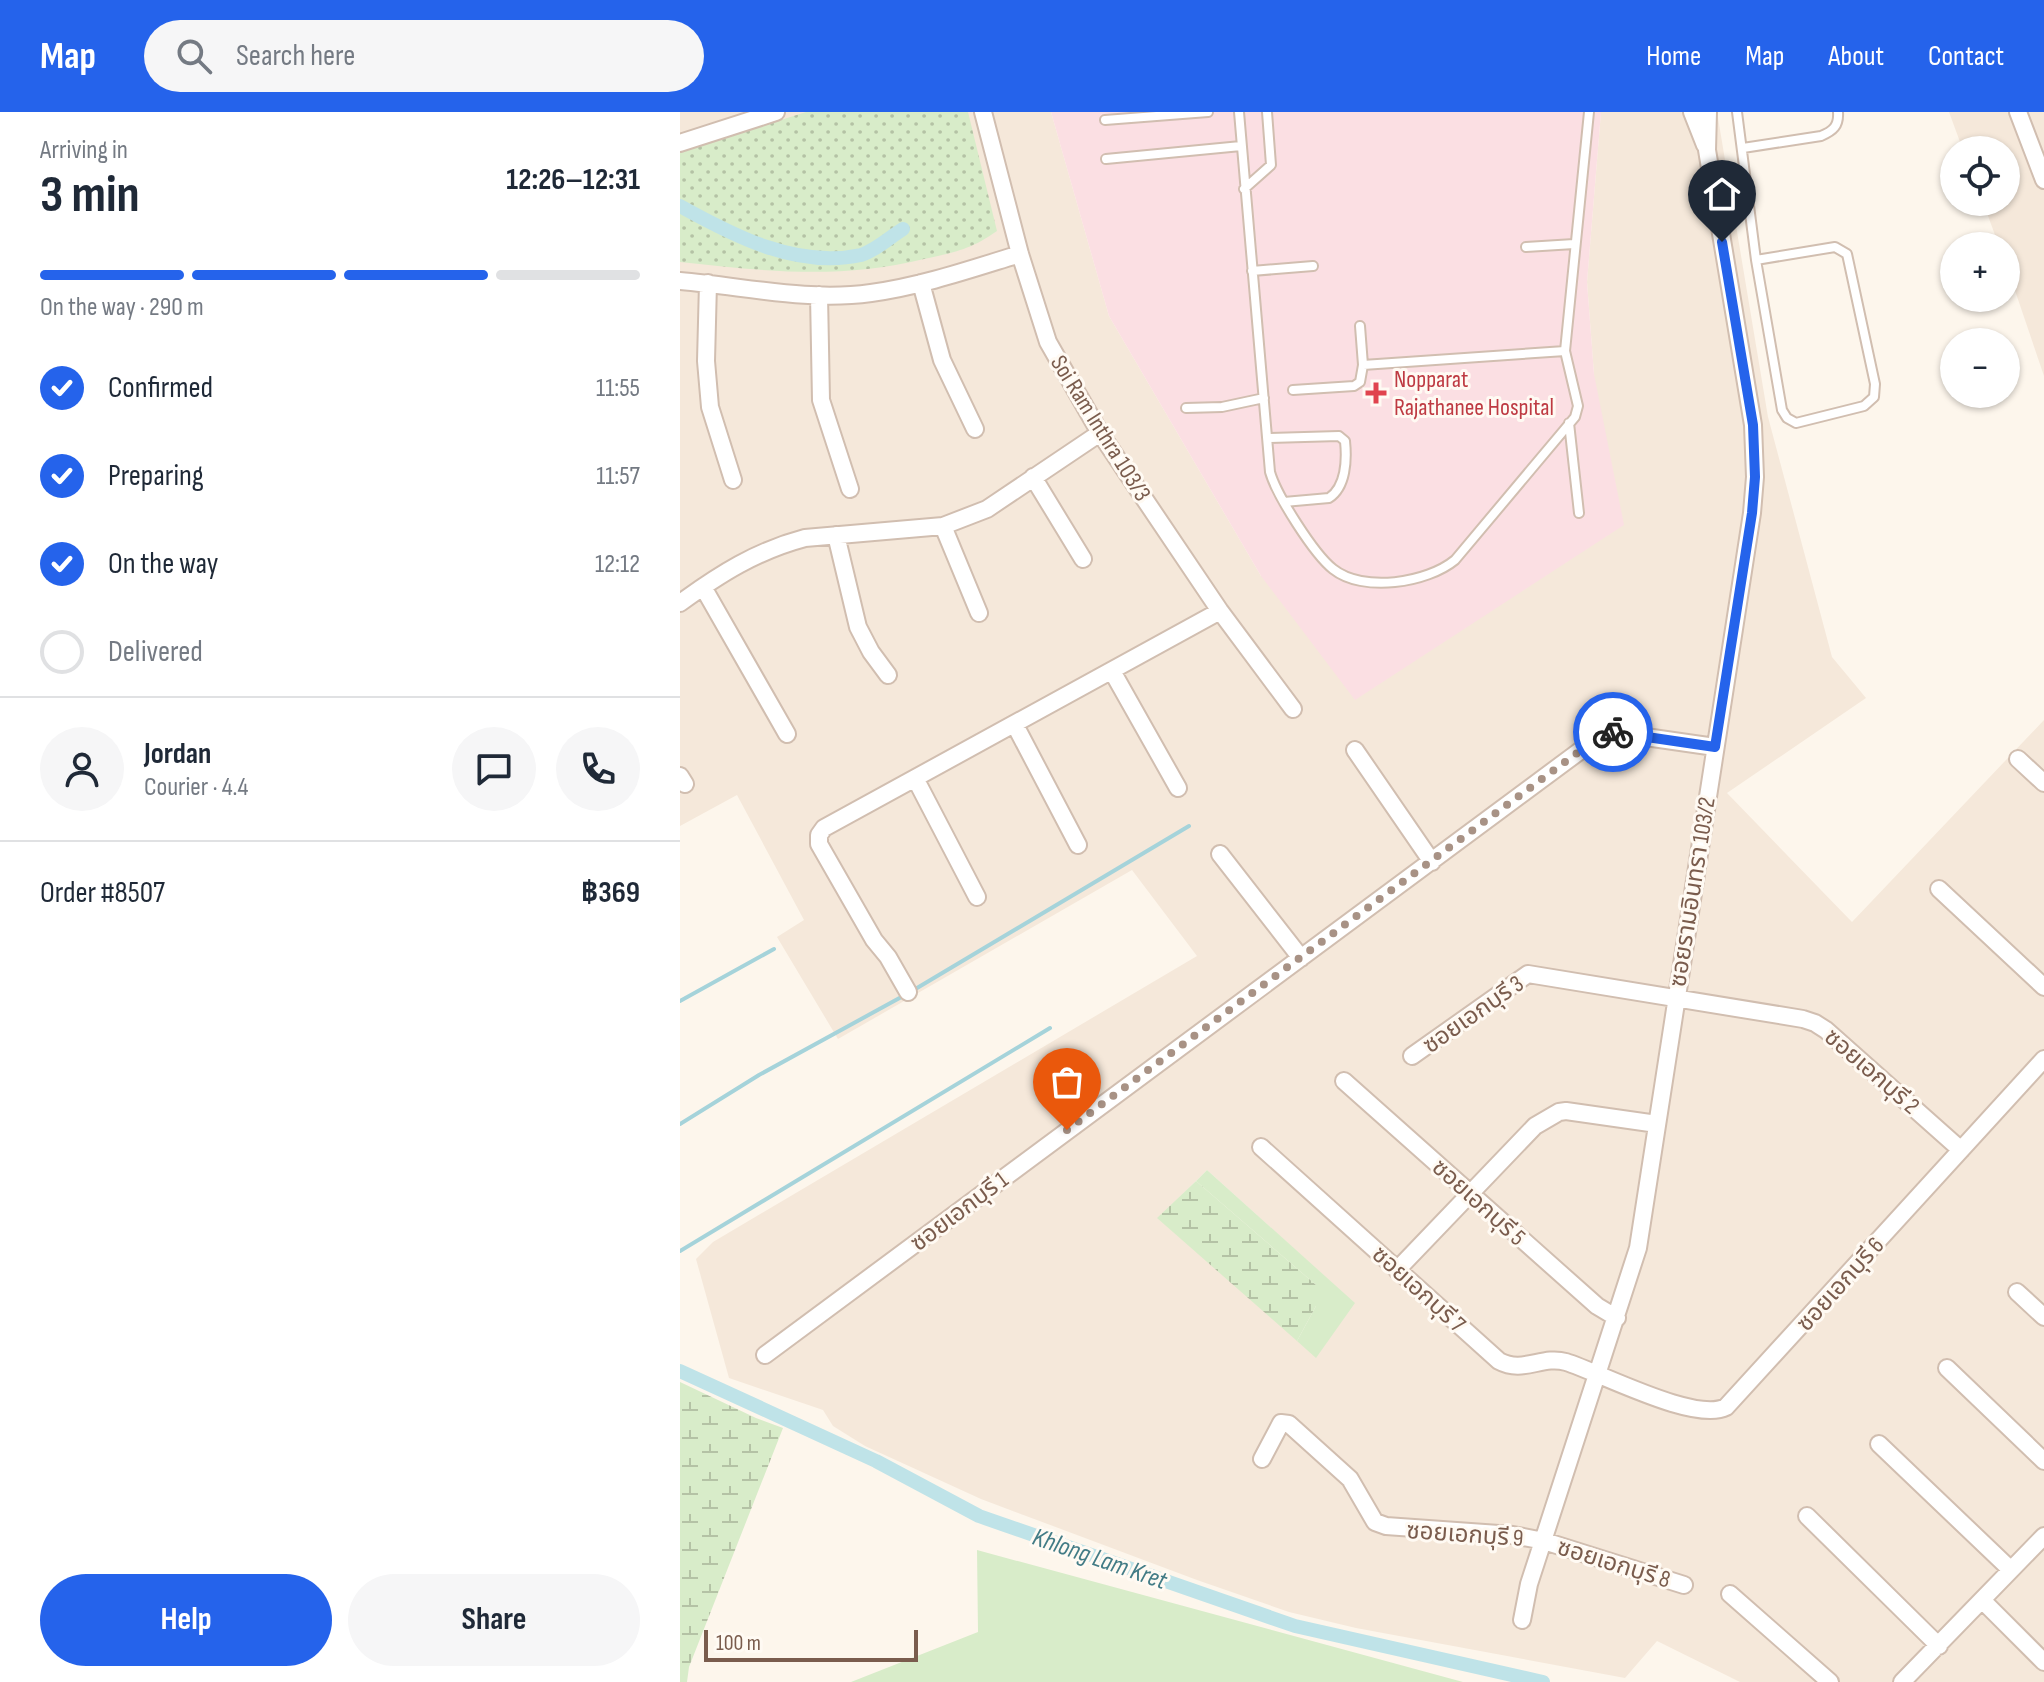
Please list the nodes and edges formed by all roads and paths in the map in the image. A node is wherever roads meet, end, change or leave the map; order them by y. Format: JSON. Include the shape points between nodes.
{"nodes":[{"id":1,"x":776,"y":112,"type":"edge"},
{"id":2,"x":983,"y":112,"type":"edge"},
{"id":3,"x":1208,"y":112,"type":"edge"},
{"id":4,"x":1239,"y":112,"type":"edge"},
{"id":5,"x":1267,"y":112,"type":"edge"},
{"id":6,"x":1589,"y":112,"type":"edge"},
{"id":7,"x":1692,"y":112,"type":"edge"},
{"id":8,"x":1708,"y":112,"type":"edge"},
{"id":9,"x":1737,"y":112,"type":"edge"},
{"id":10,"x":1838,"y":112,"type":"edge"},
{"id":11,"x":2018,"y":112,"type":"edge"},
{"id":12,"x":750,"y":116,"type":"edge"},
{"id":13,"x":1105,"y":120,"type":"dead end"},
{"id":14,"x":680,"y":143,"type":"edge"},
{"id":15,"x":1241,"y":146,"type":"junction"},
{"id":16,"x":1743,"y":148,"type":"junction"},
{"id":17,"x":1707,"y":150,"type":"junction"},
{"id":18,"x":1106,"y":159,"type":"dead end"},
{"id":19,"x":2044,"y":180,"type":"edge"},
{"id":20,"x":1244,"y":189,"type":"junction"},
{"id":21,"x":1574,"y":244,"type":"junction"},
{"id":22,"x":1526,"y":247,"type":"dead end"},
{"id":23,"x":1020,"y":254,"type":"junction"},
{"id":24,"x":1756,"y":260,"type":"junction"},
{"id":25,"x":1313,"y":266,"type":"dead end"},
{"id":26,"x":1252,"y":271,"type":"junction"},
{"id":27,"x":680,"y":281,"type":"edge"},
{"id":28,"x":708,"y":283,"type":"junction"},
{"id":29,"x":921,"y":283,"type":"junction"},
{"id":30,"x":819,"y":295,"type":"junction"},
{"id":31,"x":1360,"y":326,"type":"dead end"},
{"id":32,"x":1565,"y":351,"type":"junction"},
{"id":33,"x":1363,"y":365,"type":"junction"},
{"id":34,"x":1293,"y":390,"type":"dead end"},
{"id":35,"x":1264,"y":398,"type":"junction"},
{"id":36,"x":1186,"y":408,"type":"dead end"},
{"id":37,"x":1569,"y":423,"type":"junction"},
{"id":38,"x":975,"y":429,"type":"dead end"},
{"id":39,"x":1100,"y":433,"type":"junction"},
{"id":40,"x":1269,"y":438,"type":"junction"},
{"id":41,"x":1033,"y":477,"type":"junction"},
{"id":42,"x":733,"y":480,"type":"dead end"},
{"id":43,"x":850,"y":489,"type":"dead end"},
{"id":44,"x":1284,"y":502,"type":"junction"},
{"id":45,"x":1579,"y":513,"type":"dead end"},
{"id":46,"x":943,"y":526,"type":"junction"},
{"id":47,"x":836,"y":535,"type":"junction"},
{"id":48,"x":1083,"y":559,"type":"dead end"},
{"id":49,"x":703,"y":587,"type":"junction"},
{"id":50,"x":680,"y":603,"type":"edge"},
{"id":51,"x":1220,"y":611,"type":"junction"},
{"id":52,"x":979,"y":613,"type":"dead end"},
{"id":53,"x":1112,"y":671,"type":"junction"},
{"id":54,"x":888,"y":675,"type":"dead end"},
{"id":55,"x":1293,"y":709,"type":"dead end"},
{"id":56,"x":1015,"y":725,"type":"junction"},
{"id":57,"x":787,"y":734,"type":"dead end"},
{"id":58,"x":1715,"y":747,"type":"junction"},
{"id":59,"x":1355,"y":750,"type":"dead end"},
{"id":60,"x":2018,"y":759,"type":"dead end"},
{"id":61,"x":915,"y":778,"type":"junction"},
{"id":62,"x":2044,"y":783,"type":"edge"},
{"id":63,"x":1178,"y":788,"type":"dead end"},
{"id":64,"x":1078,"y":845,"type":"dead end"},
{"id":65,"x":1220,"y":854,"type":"dead end"},
{"id":66,"x":1432,"y":862,"type":"junction"},
{"id":67,"x":1939,"y":889,"type":"dead end"},
{"id":68,"x":977,"y":897,"type":"dead end"},
{"id":69,"x":1301,"y":958,"type":"junction"},
{"id":70,"x":2044,"y":987,"type":"edge"},
{"id":71,"x":908,"y":992,"type":"dead end"},
{"id":72,"x":1676,"y":998,"type":"junction"},
{"id":73,"x":1412,"y":1056,"type":"dead end"},
{"id":74,"x":2044,"y":1059,"type":"edge"},
{"id":75,"x":1344,"y":1081,"type":"dead end"},
{"id":76,"x":1657,"y":1124,"type":"junction"},
{"id":77,"x":1261,"y":1147,"type":"dead end"},
{"id":78,"x":1961,"y":1150,"type":"junction"},
{"id":79,"x":1470,"y":1194,"type":"junction"},
{"id":80,"x":1397,"y":1270,"type":"junction"},
{"id":81,"x":2017,"y":1292,"type":"dead end"},
{"id":82,"x":2044,"y":1317,"type":"edge"},
{"id":83,"x":1617,"y":1318,"type":"junction"},
{"id":84,"x":765,"y":1355,"type":"dead end"},
{"id":85,"x":1947,"y":1368,"type":"dead end"},
{"id":86,"x":1598,"y":1375,"type":"junction"},
{"id":87,"x":1879,"y":1444,"type":"dead end"},
{"id":88,"x":1262,"y":1459,"type":"dead end"},
{"id":89,"x":2044,"y":1461,"type":"edge"},
{"id":90,"x":1807,"y":1516,"type":"dead end"},
{"id":91,"x":2044,"y":1536,"type":"edge"},
{"id":92,"x":1544,"y":1541,"type":"junction"},
{"id":93,"x":2011,"y":1570,"type":"junction"},
{"id":94,"x":1684,"y":1585,"type":"dead end"},
{"id":95,"x":1730,"y":1594,"type":"dead end"},
{"id":96,"x":1982,"y":1600,"type":"junction"},
{"id":97,"x":1522,"y":1620,"type":"dead end"},
{"id":98,"x":1939,"y":1646,"type":"junction"},
{"id":99,"x":2044,"y":1662,"type":"edge"},
{"id":100,"x":1830,"y":1682,"type":"edge"},
{"id":101,"x":1902,"y":1682,"type":"edge"}],
"edges":[{"from":1,"to":12,"type":"street"},
{"from":2,"to":23,"type":"street","name":"Soi Ram Inthra 103/3"},
{"from":3,"to":13,"type":"lane"},
{"from":4,"to":15,"type":"lane"},
{"from":5,"to":20,"type":"lane","via":[[1271,165]]},
{"from":6,"to":21,"type":"lane"},
{"from":7,"to":17,"type":"street","name":"ซอยรามอินทรา 103/2"},
{"from":8,"to":17,"type":"street","name":"ซอยรามอินทรา 103/2"},
{"from":9,"to":16,"type":"lane"},
{"from":10,"to":16,"type":"lane","via":[[1832,132]]},
{"from":11,"to":19,"type":"street"},
{"from":12,"to":14,"type":"street"},
{"from":15,"to":18,"type":"lane"},
{"from":15,"to":20,"type":"lane"},
{"from":16,"to":24,"type":"lane"},
{"from":17,"to":58,"type":"street","name":"ซอยรามอินทรา 103/2","via":[[1755,449],[1752,513]]},
{"from":20,"to":26,"type":"lane"},
{"from":21,"to":22,"type":"lane"},
{"from":21,"to":32,"type":"lane"},
{"from":23,"to":29,"type":"street"},
{"from":23,"to":39,"type":"street","name":"Soi Ram Inthra 103/3","via":[[1048,342]]},
{"from":24,"to":24,"type":"lane","via":[[1835,247],[1847,254],[1875,384],[1874,397],[1864,406],[1796,423],[1787,418]]},
{"from":25,"to":26,"type":"lane"},
{"from":26,"to":35,"type":"lane"},
{"from":27,"to":28,"type":"street"},
{"from":28,"to":30,"type":"street"},
{"from":28,"to":42,"type":"street","via":[[710,407]]},
{"from":29,"to":30,"type":"street","via":[[869,294]]},
{"from":29,"to":38,"type":"street","via":[[942,360]]},
{"from":30,"to":43,"type":"street","via":[[821,400]]},
{"from":31,"to":33,"type":"lane"},
{"from":32,"to":33,"type":"lane"},
{"from":32,"to":37,"type":"lane","via":[[1578,406]]},
{"from":33,"to":34,"type":"lane","via":[[1354,386]]},
{"from":35,"to":36,"type":"lane"},
{"from":35,"to":40,"type":"lane"},
{"from":37,"to":44,"type":"lane","via":[[1455,560],[1420,578],[1376,582],[1335,571]]},
{"from":37,"to":45,"type":"lane"},
{"from":39,"to":41,"type":"street"},
{"from":39,"to":51,"type":"street","name":"Soi Ram Inthra 103/3"},
{"from":40,"to":44,"type":"lane","via":[[1270,472]]},
{"from":40,"to":44,"type":"lane","via":[[1339,436],[1345,441],[1347,465],[1334,495]]},
{"from":41,"to":46,"type":"street","via":[[987,509]]},
{"from":41,"to":48,"type":"street"},
{"from":46,"to":47,"type":"street"},
{"from":46,"to":52,"type":"street"},
{"from":47,"to":49,"type":"street","via":[[784,544],[731,567]]},
{"from":47,"to":54,"type":"street","via":[[858,627]]},
{"from":49,"to":50,"type":"street"},
{"from":49,"to":57,"type":"street"},
{"from":51,"to":53,"type":"street"},
{"from":51,"to":55,"type":"street","name":"Soi Ram Inthra 103/3"},
{"from":53,"to":56,"type":"street"},
{"from":53,"to":63,"type":"street"},
{"from":56,"to":61,"type":"street"},
{"from":56,"to":64,"type":"street"},
{"from":58,"to":66,"type":"street","name":"ซอยเอกบุรี 1","via":[[1605,733]]},
{"from":58,"to":72,"type":"street","name":"ซอยรามอินทรา 103/2"},
{"from":59,"to":66,"type":"street"},
{"from":60,"to":62,"type":"street"},
{"from":61,"to":68,"type":"street"},
{"from":61,"to":71,"type":"street","via":[[819,835],[819,844]]},
{"from":65,"to":69,"type":"street"},
{"from":66,"to":69,"type":"street","name":"ซอยเอกบุรี 1"},
{"from":67,"to":70,"type":"street"},
{"from":69,"to":84,"type":"street","name":"ซอยเอกบุรี 1"},
{"from":72,"to":73,"type":"street","name":"ซอยเอกบุรี 3","via":[[1528,974]]},
{"from":72,"to":76,"type":"street","name":"ซอยรามอินทรา 103/2"},
{"from":72,"to":78,"type":"street","name":"ซอยเอกบุรี 2","via":[[1815,1023]]},
{"from":74,"to":78,"type":"street","name":"ซอยเอกบุรี 6"},
{"from":75,"to":79,"type":"street","name":"ซอยเอกบุรี 5"},
{"from":76,"to":79,"type":"street","via":[[1559,1112],[1535,1126]]},
{"from":76,"to":83,"type":"street","name":"ซอยรามอินทรา 103/2","via":[[1638,1248]]},
{"from":77,"to":80,"type":"street","name":"ซอยเอกบุรี 7"},
{"from":78,"to":86,"type":"street","name":"ซอยเอกบุรี 6","via":[[1726,1407],[1700,1410]]},
{"from":79,"to":80,"type":"street"},
{"from":79,"to":83,"type":"street","name":"ซอยเอกบุรี 5"},
{"from":80,"to":86,"type":"street","name":"ซอยเอกบุรี 7","via":[[1506,1365],[1554,1360]]},
{"from":81,"to":82,"type":"street"},
{"from":83,"to":86,"type":"street","name":"ซอยรามอินทรา 103/2"},
{"from":85,"to":89,"type":"street"},
{"from":86,"to":92,"type":"street","name":"ซอยรามอินทรา 103/2"},
{"from":87,"to":93,"type":"street"},
{"from":88,"to":92,"type":"street","name":"ซอยเอกบุรี 9","via":[[1281,1423],[1289,1424],[1350,1479],[1375,1522],[1396,1529]]},
{"from":90,"to":98,"type":"street"},
{"from":91,"to":93,"type":"street"},
{"from":92,"to":94,"type":"street","name":"ซอยเอกบุรี 8"},
{"from":92,"to":97,"type":"street","name":"ซอยรามอินทรา 103/2"},
{"from":93,"to":96,"type":"street"},
{"from":95,"to":100,"type":"street"},
{"from":96,"to":98,"type":"street"},
{"from":96,"to":99,"type":"street"},
{"from":98,"to":101,"type":"street"}]}
